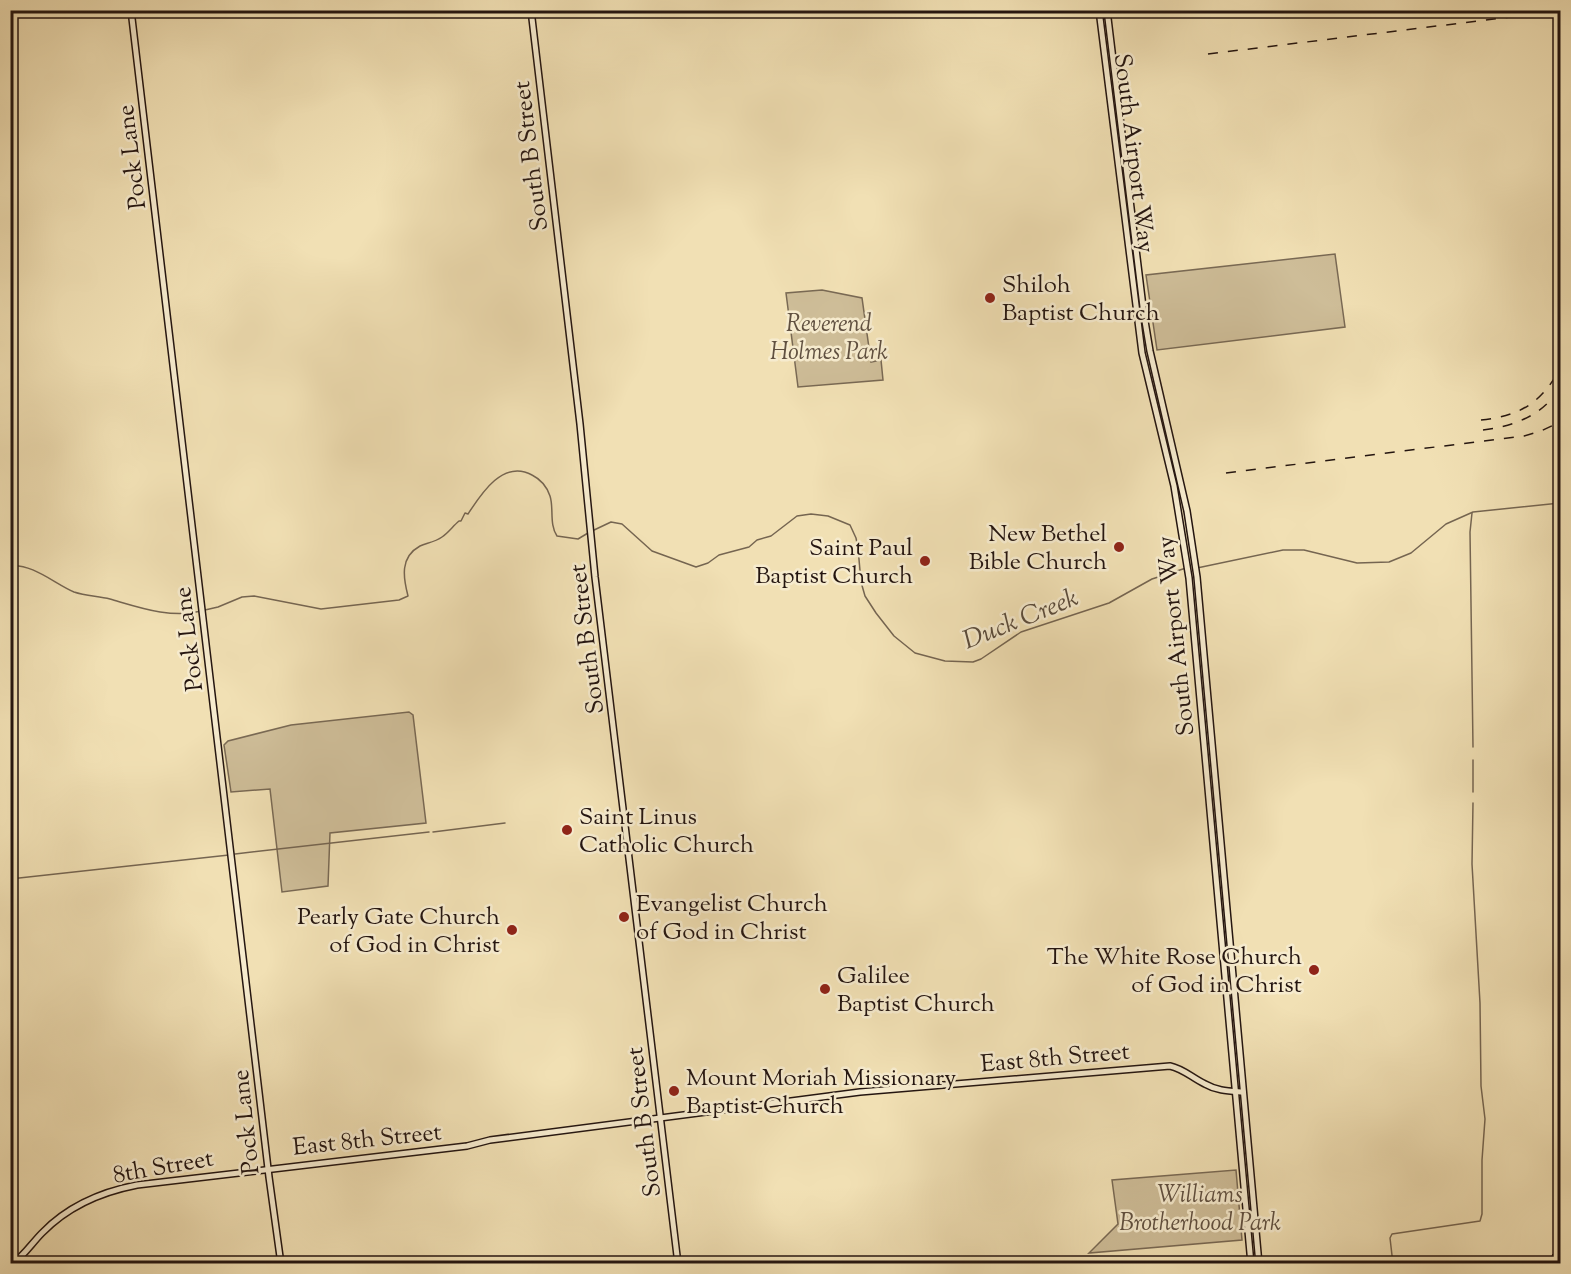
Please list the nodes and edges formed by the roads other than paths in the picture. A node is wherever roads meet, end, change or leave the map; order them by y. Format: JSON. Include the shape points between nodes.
{"nodes":[{"id":1,"x":131,"y":10,"type":"edge"},
{"id":2,"x":531,"y":10,"type":"edge"},
{"id":3,"x":1099,"y":10,"type":"edge"},
{"id":4,"x":1107,"y":10,"type":"edge"},
{"id":5,"x":1240,"y":1092,"type":"junction"},
{"id":6,"x":661,"y":1119,"type":"junction"},
{"id":7,"x":268,"y":1168,"type":"junction"},
{"id":8,"x":14,"y":1261,"type":"edge"},
{"id":9,"x":281,"y":1263,"type":"edge"},
{"id":10,"x":678,"y":1263,"type":"edge"},
{"id":11,"x":1251,"y":1263,"type":"edge"},
{"id":12,"x":1258,"y":1263,"type":"edge"}],
"edges":[{"from":1,"to":7,"type":"street","name":"Pock Lane"},
{"from":2,"to":6,"type":"street","name":"South B Street"},
{"from":3,"to":5,"type":"street","name":"South Airport Way","via":[[1142,353],[1174,486],[1189,576]]},
{"from":4,"to":5,"type":"street","name":"South Airport Way","via":[[1144,315],[1186,505],[1197,575]]},
{"from":5,"to":6,"type":"street","name":"East 8th Street","via":[[1209,1086],[1180,1068],[1166,1066],[868,1091]]},
{"from":5,"to":11,"type":"street","name":"South Airport Way"},
{"from":5,"to":12,"type":"street","name":"South Airport Way"},
{"from":6,"to":7,"type":"street","name":"East 8th Street"},
{"from":6,"to":10,"type":"street","name":"South B Street"},
{"from":7,"to":8,"type":"street","name":"8th Street","via":[[112,1190],[70,1210]]},
{"from":7,"to":9,"type":"street","name":"Pock Lane"}]}
